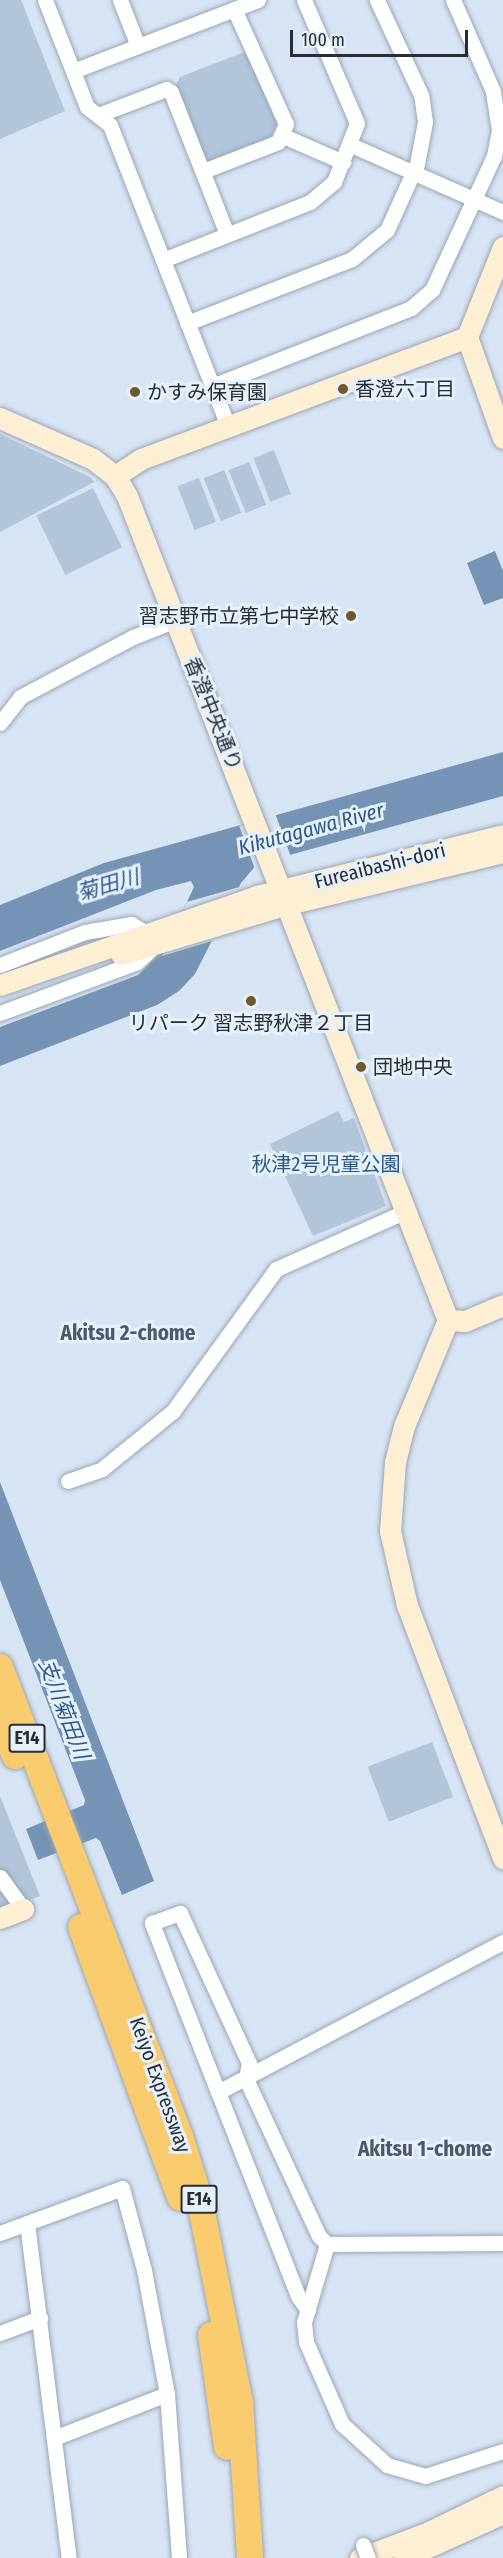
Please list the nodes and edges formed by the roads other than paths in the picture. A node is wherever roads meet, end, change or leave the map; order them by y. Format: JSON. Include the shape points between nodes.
{"nodes":[{"id":1,"x":45,"y":0,"type":"edge"},
{"id":2,"x":120,"y":0,"type":"edge"},
{"id":3,"x":258,"y":0,"type":"edge"},
{"id":4,"x":304,"y":0,"type":"edge"},
{"id":5,"x":377,"y":0,"type":"edge"},
{"id":6,"x":453,"y":0,"type":"edge"},
{"id":7,"x":234,"y":9,"type":"junction"},
{"id":8,"x":138,"y":46,"type":"junction"},
{"id":9,"x":73,"y":71,"type":"junction"},
{"id":10,"x":98,"y":116,"type":"junction"},
{"id":11,"x":281,"y":135,"type":"junction"},
{"id":12,"x":351,"y":146,"type":"junction"},
{"id":13,"x":343,"y":162,"type":"junction"},
{"id":14,"x":203,"y":171,"type":"junction"},
{"id":15,"x":414,"y":173,"type":"junction"},
{"id":16,"x":475,"y":200,"type":"junction"},
{"id":17,"x":503,"y":212,"type":"edge"},
{"id":18,"x":227,"y":234,"type":"junction"},
{"id":19,"x":503,"y":247,"type":"edge"},
{"id":20,"x":163,"y":260,"type":"junction"},
{"id":21,"x":187,"y":322,"type":"junction"},
{"id":22,"x":467,"y":337,"type":"junction"},
{"id":23,"x":212,"y":386,"type":"junction"},
{"id":24,"x":0,"y":418,"type":"edge"},
{"id":25,"x":228,"y":426,"type":"junction"},
{"id":26,"x":503,"y":438,"type":"edge"},
{"id":27,"x":116,"y":476,"type":"junction"},
{"id":28,"x":176,"y":620,"type":"junction"},
{"id":29,"x":0,"y":723,"type":"edge"},
{"id":30,"x":503,"y":835,"type":"edge"},
{"id":31,"x":503,"y":852,"type":"edge"},
{"id":32,"x":285,"y":897,"type":"junction"},
{"id":33,"x":150,"y":938,"type":"junction"},
{"id":34,"x":96,"y":955,"type":"junction"},
{"id":35,"x":0,"y":965,"type":"edge"},
{"id":36,"x":0,"y":985,"type":"edge"},
{"id":37,"x":0,"y":999,"type":"edge"},
{"id":38,"x":0,"y":1013,"type":"edge"},
{"id":39,"x":405,"y":1212,"type":"junction"},
{"id":40,"x":503,"y":1305,"type":"edge"},
{"id":41,"x":448,"y":1320,"type":"junction"},
{"id":42,"x":68,"y":1481,"type":"dead end"},
{"id":43,"x":0,"y":1667,"type":"edge"},
{"id":44,"x":0,"y":1717,"type":"edge"},
{"id":45,"x":47,"y":1813,"type":"junction"},
{"id":46,"x":503,"y":1858,"type":"edge"},
{"id":47,"x":65,"y":1861,"type":"junction"},
{"id":48,"x":0,"y":1877,"type":"edge"},
{"id":49,"x":23,"y":1909,"type":"joint"},
{"id":50,"x":0,"y":1918,"type":"edge"},
{"id":51,"x":503,"y":1942,"type":"edge"},
{"id":52,"x":246,"y":2079,"type":"junction"},
{"id":53,"x":218,"y":2092,"type":"junction"},
{"id":54,"x":27,"y":2223,"type":"junction"},
{"id":55,"x":0,"y":2233,"type":"edge"},
{"id":56,"x":327,"y":2244,"type":"junction"},
{"id":57,"x":503,"y":2244,"type":"edge"},
{"id":58,"x":308,"y":2310,"type":"junction"},
{"id":59,"x":40,"y":2318,"type":"junction"},
{"id":60,"x":0,"y":2334,"type":"edge"},
{"id":61,"x":167,"y":2394,"type":"junction"},
{"id":62,"x":54,"y":2438,"type":"junction"},
{"id":63,"x":503,"y":2451,"type":"edge"},
{"id":64,"x":503,"y":2496,"type":"edge"},
{"id":65,"x":503,"y":2513,"type":"edge"},
{"id":66,"x":364,"y":2554,"type":"edge"},
{"id":67,"x":69,"y":2558,"type":"edge"},
{"id":68,"x":179,"y":2558,"type":"edge"},
{"id":69,"x":233,"y":2558,"type":"edge"},
{"id":70,"x":250,"y":2558,"type":"edge"},
{"id":71,"x":404,"y":2558,"type":"edge"}],
"edges":[{"from":1,"to":9,"type":"street"},
{"from":2,"to":8,"type":"street"},
{"from":3,"to":7,"type":"street"},
{"from":4,"to":12,"type":"street","via":[[355,117]]},
{"from":5,"to":15,"type":"street","via":[[424,109],[423,145]]},
{"from":6,"to":16,"type":"street","via":[[493,92],[499,116],[494,156]]},
{"from":7,"to":8,"type":"street"},
{"from":7,"to":11,"type":"street","via":[[286,124]]},
{"from":8,"to":9,"type":"street"},
{"from":9,"to":10,"type":"street","via":[[87,107]]},
{"from":10,"to":14,"type":"street","via":[[166,89]]},
{"from":10,"to":20,"type":"street","via":[[110,125]]},
{"from":11,"to":13,"type":"street"},
{"from":11,"to":14,"type":"street","via":[[278,142]]},
{"from":12,"to":13,"type":"street"},
{"from":12,"to":15,"type":"street"},
{"from":13,"to":18,"type":"street","via":[[320,198]]},
{"from":14,"to":18,"type":"street"},
{"from":15,"to":16,"type":"street"},
{"from":15,"to":21,"type":"street","via":[[387,231],[367,250]]},
{"from":16,"to":17,"type":"street"},
{"from":16,"to":23,"type":"street","via":[[440,276],[423,299]]},
{"from":18,"to":20,"type":"street"},
{"from":19,"to":22,"type":"street"},
{"from":20,"to":21,"type":"street"},
{"from":21,"to":23,"type":"street"},
{"from":22,"to":25,"type":"street"},
{"from":22,"to":26,"type":"street"},
{"from":23,"to":25,"type":"street"},
{"from":24,"to":27,"type":"street","via":[[93,459]]},
{"from":25,"to":27,"type":"street","via":[[141,459]]},
{"from":27,"to":28,"type":"street","name":"香澄中央通り"},
{"from":28,"to":29,"type":"street","via":[[133,637],[20,698]]},
{"from":28,"to":32,"type":"street","name":"香澄中央通り"},
{"from":30,"to":32,"type":"street","name":"Fureaibashi-dori"},
{"from":31,"to":32,"type":"street","name":"Fureaibashi-dori"},
{"from":32,"to":33,"type":"street","name":"Fureaibashi-dori"},
{"from":32,"to":39,"type":"street","name":"香澄中央通り"},
{"from":33,"to":34,"type":"street","name":"Fureaibashi-dori"},
{"from":33,"to":35,"type":"street","via":[[131,924],[85,932]]},
{"from":33,"to":38,"type":"street","via":[[136,962]]},
{"from":34,"to":36,"type":"street"},
{"from":34,"to":37,"type":"street"},
{"from":39,"to":41,"type":"street","name":"香澄中央通り"},
{"from":39,"to":42,"type":"street","via":[[276,1269],[173,1411],[102,1469]]},
{"from":40,"to":41,"type":"street","via":[[465,1321]]},
{"from":41,"to":46,"type":"street","via":[[404,1426],[396,1462],[390,1531],[407,1605]]},
{"from":43,"to":45,"type":"highway","name":"Keiyo Expressway","number":"E14"},
{"from":44,"to":45,"type":"highway","name":"Keiyo Expressway","number":"E14"},
{"from":45,"to":47,"type":"highway","name":"Keiyo Expressway","number":"E14"},
{"from":47,"to":69,"type":"highway","name":"Keiyo Expressway","number":"E14","via":[[163,2143],[197,2261],[224,2419]]},
{"from":47,"to":70,"type":"highway","name":"Keiyo Expressway","number":"E14","via":[[180,2136],[199,2197],[240,2402]]},
{"from":48,"to":49,"type":"street"},
{"from":49,"to":50,"type":"street"},
{"from":51,"to":52,"type":"street","via":[[303,2043]]},
{"from":52,"to":53,"type":"street"},
{"from":52,"to":53,"type":"street","via":[[249,2064],[180,1912],[152,1923]]},
{"from":52,"to":56,"type":"street","via":[[319,2236]]},
{"from":53,"to":58,"type":"street","via":[[298,2296]]},
{"from":54,"to":55,"type":"street"},
{"from":54,"to":59,"type":"street"},
{"from":54,"to":61,"type":"street","via":[[122,2188],[144,2270]]},
{"from":56,"to":57,"type":"street"},
{"from":56,"to":58,"type":"street"},
{"from":58,"to":63,"type":"street","via":[[306,2342],[342,2424],[387,2465],[425,2476]]},
{"from":59,"to":60,"type":"street"},
{"from":59,"to":62,"type":"street"},
{"from":61,"to":62,"type":"street"},
{"from":61,"to":68,"type":"street"},
{"from":62,"to":67,"type":"street"},
{"from":64,"to":66,"type":"street","via":[[429,2532]]},
{"from":65,"to":71,"type":"street"}]}
